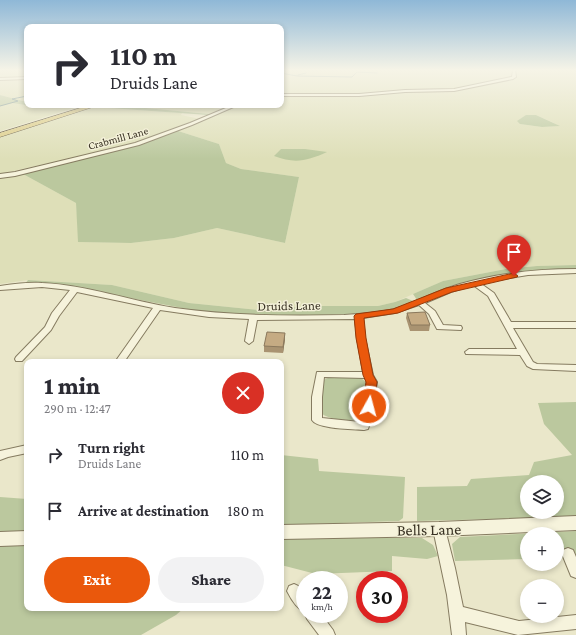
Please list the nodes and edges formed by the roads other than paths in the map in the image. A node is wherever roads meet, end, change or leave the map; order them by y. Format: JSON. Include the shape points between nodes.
{"nodes":[{"id":1,"x":80,"y":108,"type":"edge"},
{"id":2,"x":86,"y":108,"type":"edge"},
{"id":3,"x":229,"y":108,"type":"edge"},
{"id":4,"x":0,"y":134,"type":"edge"},
{"id":5,"x":0,"y":176,"type":"edge"},
{"id":6,"x":576,"y":271,"type":"edge"},
{"id":7,"x":475,"y":283,"type":"junction"},
{"id":8,"x":0,"y":288,"type":"edge"},
{"id":9,"x":74,"y":289,"type":"junction"},
{"id":10,"x":420,"y":302,"type":"junction"},
{"id":11,"x":158,"y":307,"type":"junction"},
{"id":12,"x":359,"y":316,"type":"junction"},
{"id":13,"x":253,"y":318,"type":"junction"},
{"id":14,"x":507,"y":325,"type":"junction"},
{"id":15,"x":576,"y":325,"type":"edge"},
{"id":16,"x":458,"y":328,"type":"dead end"},
{"id":17,"x":249,"y":341,"type":"dead end"},
{"id":18,"x":469,"y":352,"type":"dead end"},
{"id":19,"x":522,"y":352,"type":"junction"},
{"id":20,"x":19,"y":359,"type":"dead end"},
{"id":21,"x":121,"y":359,"type":"edge"},
{"id":22,"x":576,"y":368,"type":"edge"},
{"id":23,"x":368,"y":375,"type":"junction"},
{"id":24,"x":24,"y":450,"type":"edge"},
{"id":25,"x":0,"y":456,"type":"edge"},
{"id":26,"x":576,"y":523,"type":"edge"},
{"id":27,"x":439,"y":529,"type":"junction"},
{"id":28,"x":284,"y":532,"type":"edge"},
{"id":29,"x":24,"y":538,"type":"edge"},
{"id":30,"x":0,"y":539,"type":"edge"},
{"id":31,"x":568,"y":554,"type":"dead end"},
{"id":32,"x":576,"y":571,"type":"edge"},
{"id":33,"x":294,"y":591,"type":"dead end"},
{"id":34,"x":296,"y":594,"type":"edge"},
{"id":35,"x":458,"y":613,"type":"junction"},
{"id":36,"x":576,"y":622,"type":"edge"},
{"id":37,"x":319,"y":623,"type":"edge"},
{"id":38,"x":328,"y":635,"type":"edge"},
{"id":39,"x":459,"y":635,"type":"edge"}],
"edges":[{"from":1,"to":4,"type":"highway"},
{"from":2,"to":4,"type":"highway"},
{"from":3,"to":5,"type":"street","name":"Crabmill Lane","via":[[137,144]]},
{"from":6,"to":7,"type":"street","name":"Druids Lane","via":[[538,272]]},
{"from":7,"to":10,"type":"street","name":"Druids Lane"},
{"from":7,"to":14,"type":"street","via":[[491,295]]},
{"from":8,"to":9,"type":"street","name":"Druids Lane","via":[[43,285]]},
{"from":9,"to":11,"type":"street","name":"Druids Lane"},
{"from":9,"to":20,"type":"street","via":[[54,315],[48,328]]},
{"from":10,"to":12,"type":"street","name":"Druids Lane","via":[[395,311]]},
{"from":10,"to":16,"type":"street","via":[[432,313],[440,327]]},
{"from":11,"to":13,"type":"street","name":"Druids Lane"},
{"from":11,"to":21,"type":"street"},
{"from":12,"to":13,"type":"street","name":"Druids Lane"},
{"from":12,"to":23,"type":"street"},
{"from":13,"to":17,"type":"street"},
{"from":14,"to":15,"type":"street"},
{"from":14,"to":19,"type":"street"},
{"from":18,"to":19,"type":"street"},
{"from":19,"to":22,"type":"street","via":[[536,368]]},
{"from":23,"to":23,"type":"street","via":[[372,382],[364,426],[317,420],[320,374]]},
{"from":24,"to":25,"type":"street"},
{"from":26,"to":27,"type":"street","name":"Bells Lane"},
{"from":27,"to":28,"type":"street","name":"Bells Lane"},
{"from":27,"to":35,"type":"street","via":[[450,568]]},
{"from":29,"to":30,"type":"street"},
{"from":31,"to":32,"type":"street"},
{"from":33,"to":34,"type":"street"},
{"from":35,"to":36,"type":"street","via":[[519,628]]},
{"from":35,"to":39,"type":"street"},
{"from":37,"to":38,"type":"street"}]}
